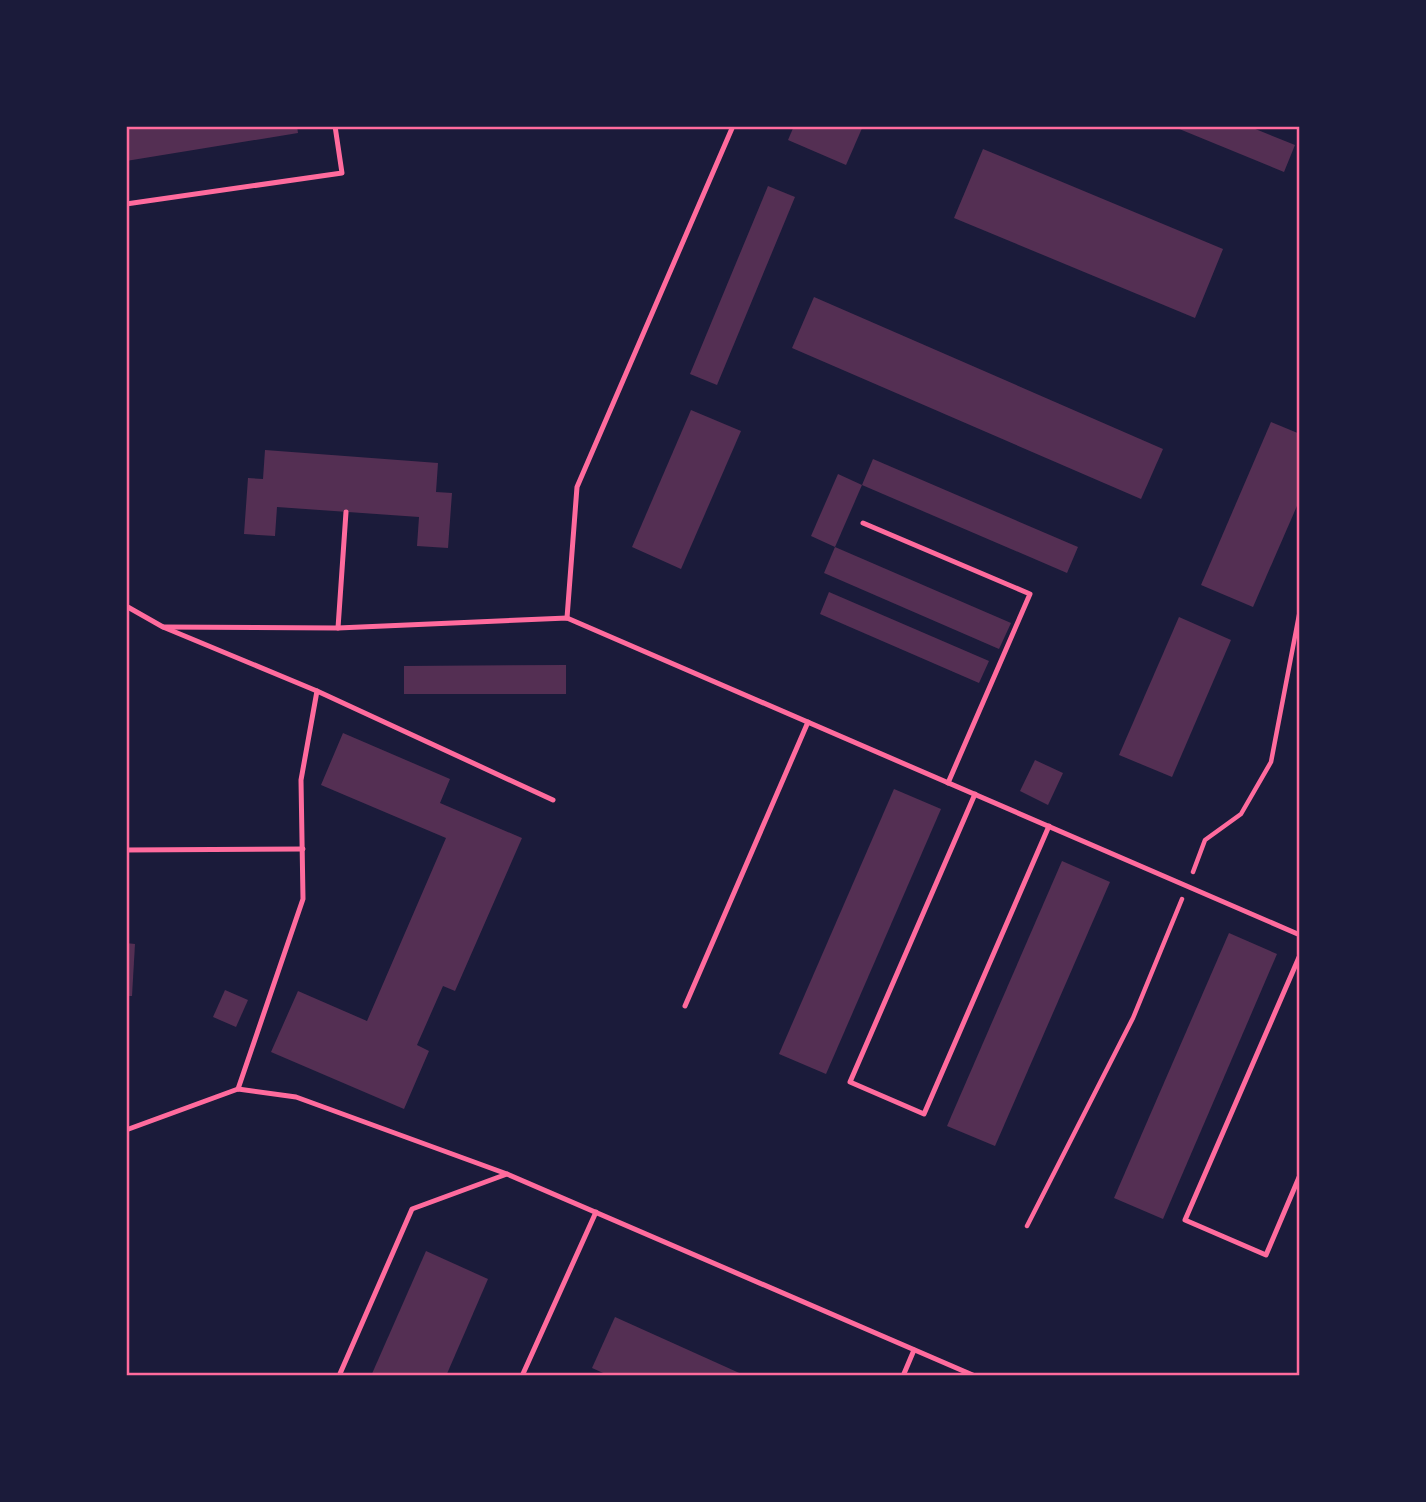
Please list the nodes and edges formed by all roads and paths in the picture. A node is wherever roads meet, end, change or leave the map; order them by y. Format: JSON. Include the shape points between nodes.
{"nodes":[{"id":1,"x":335,"y":126,"type":"edge"},
{"id":2,"x":733,"y":126,"type":"edge"},
{"id":3,"x":126,"y":204,"type":"edge"},
{"id":4,"x":346,"y":512,"type":"dead end"},
{"id":5,"x":863,"y":523,"type":"dead end"},
{"id":6,"x":126,"y":606,"type":"edge"},
{"id":7,"x":1300,"y":610,"type":"edge"},
{"id":8,"x":567,"y":618,"type":"junction"},
{"id":9,"x":163,"y":627,"type":"junction"},
{"id":10,"x":338,"y":628,"type":"junction"},
{"id":11,"x":317,"y":691,"type":"junction"},
{"id":12,"x":808,"y":722,"type":"junction"},
{"id":13,"x":948,"y":783,"type":"junction"},
{"id":14,"x":975,"y":794,"type":"junction"},
{"id":15,"x":553,"y":800,"type":"dead end"},
{"id":16,"x":1049,"y":826,"type":"junction"},
{"id":17,"x":303,"y":849,"type":"junction"},
{"id":18,"x":126,"y":850,"type":"edge"},
{"id":19,"x":1187,"y":886,"type":"junction"},
{"id":20,"x":1300,"y":935,"type":"edge"},
{"id":21,"x":1300,"y":955,"type":"edge"},
{"id":22,"x":685,"y":1006,"type":"dead end"},
{"id":23,"x":238,"y":1089,"type":"junction"},
{"id":24,"x":126,"y":1130,"type":"edge"},
{"id":25,"x":507,"y":1174,"type":"junction"},
{"id":26,"x":1300,"y":1175,"type":"edge"},
{"id":27,"x":596,"y":1212,"type":"junction"},
{"id":28,"x":1027,"y":1226,"type":"dead end"},
{"id":29,"x":914,"y":1350,"type":"junction"},
{"id":30,"x":339,"y":1376,"type":"edge"},
{"id":31,"x":522,"y":1376,"type":"edge"},
{"id":32,"x":903,"y":1376,"type":"edge"},
{"id":33,"x":975,"y":1376,"type":"edge"}],
"edges":[{"from":1,"to":3,"type":"lane","via":[[342,173]]},
{"from":2,"to":8,"type":"lane","via":[[577,487]]},
{"from":4,"to":10,"type":"lane"},
{"from":5,"to":13,"type":"lane","via":[[1030,594]]},
{"from":6,"to":9,"type":"lane"},
{"from":7,"to":19,"type":"path","via":[[1271,762],[1241,814],[1205,840]]},
{"from":8,"to":10,"type":"lane"},
{"from":8,"to":12,"type":"lane"},
{"from":9,"to":10,"type":"lane"},
{"from":9,"to":11,"type":"lane"},
{"from":11,"to":15,"type":"lane"},
{"from":11,"to":17,"type":"lane","via":[[301,780]]},
{"from":12,"to":13,"type":"lane"},
{"from":12,"to":22,"type":"lane"},
{"from":13,"to":14,"type":"lane"},
{"from":14,"to":16,"type":"lane"},
{"from":14,"to":16,"type":"lane","via":[[850,1082],[875,1093],[924,1114]]},
{"from":16,"to":19,"type":"lane"},
{"from":17,"to":18,"type":"lane"},
{"from":17,"to":23,"type":"lane","via":[[303,899]]},
{"from":19,"to":20,"type":"lane"},
{"from":19,"to":28,"type":"path","via":[[1133,1018]]},
{"from":21,"to":26,"type":"lane","via":[[1185,1220],[1266,1255]]},
{"from":23,"to":24,"type":"lane"},
{"from":23,"to":25,"type":"lane","via":[[296,1097]]},
{"from":25,"to":27,"type":"lane"},
{"from":25,"to":30,"type":"lane","via":[[412,1209]]},
{"from":27,"to":29,"type":"lane"},
{"from":27,"to":31,"type":"lane"},
{"from":29,"to":32,"type":"lane"},
{"from":29,"to":33,"type":"lane"}]}
